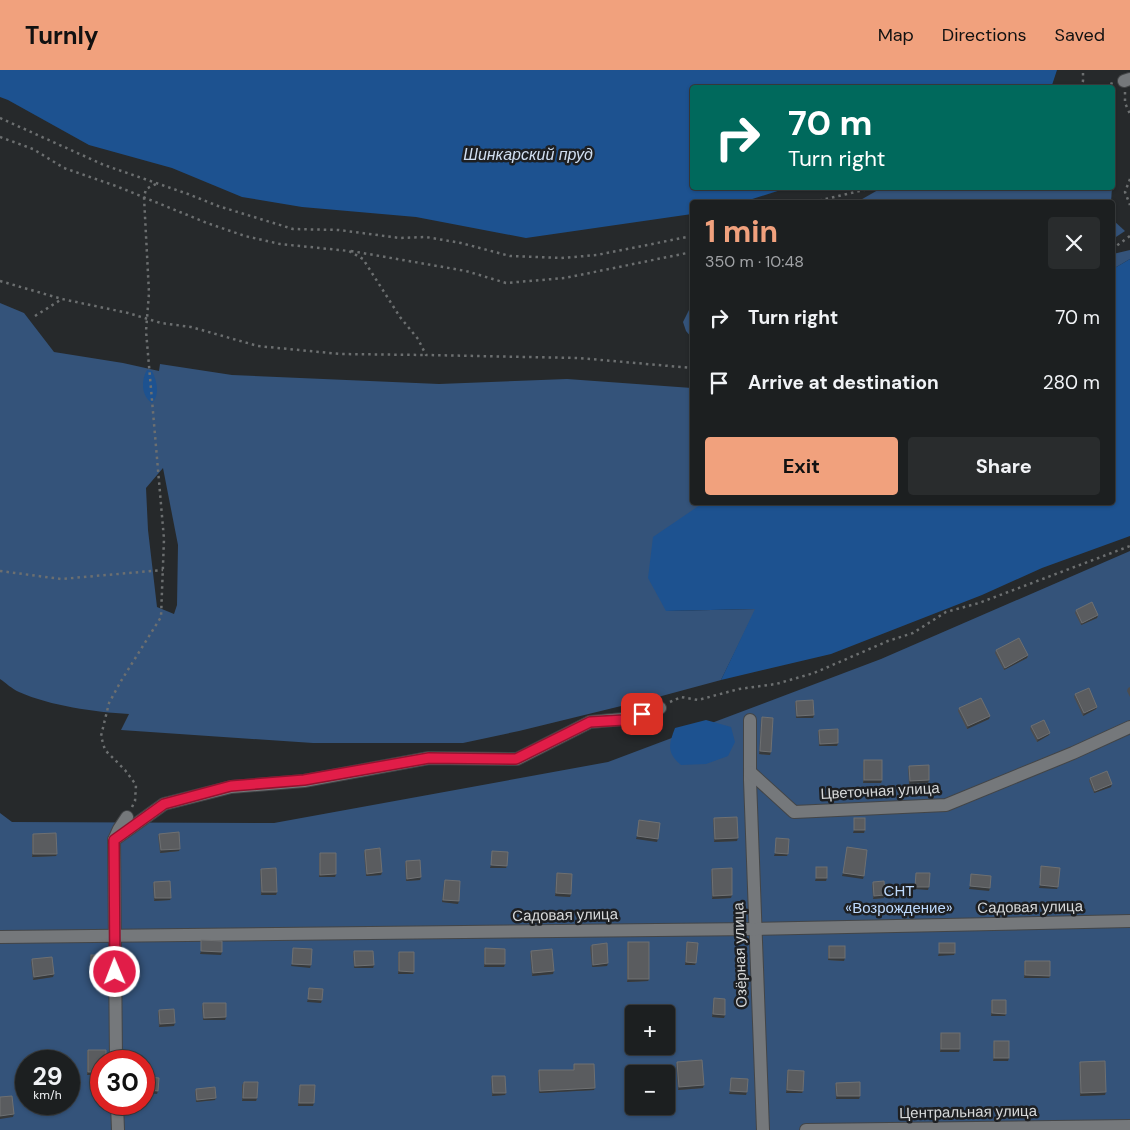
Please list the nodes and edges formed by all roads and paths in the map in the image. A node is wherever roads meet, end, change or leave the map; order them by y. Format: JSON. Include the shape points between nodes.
{"nodes":[{"id":1,"x":1083,"y":70,"type":"edge"},
{"id":2,"x":1081,"y":85,"type":"edge"},
{"id":3,"x":0,"y":118,"type":"edge"},
{"id":4,"x":0,"y":137,"type":"edge"},
{"id":5,"x":1130,"y":180,"type":"edge"},
{"id":6,"x":157,"y":184,"type":"junction"},
{"id":7,"x":864,"y":190,"type":"edge"},
{"id":8,"x":144,"y":197,"type":"junction"},
{"id":9,"x":821,"y":200,"type":"edge"},
{"id":10,"x":1130,"y":205,"type":"edge"},
{"id":11,"x":690,"y":236,"type":"edge"},
{"id":12,"x":1130,"y":236,"type":"edge"},
{"id":13,"x":1115,"y":247,"type":"edge"},
{"id":14,"x":349,"y":250,"type":"junction"},
{"id":15,"x":690,"y":252,"type":"edge"},
{"id":16,"x":0,"y":281,"type":"edge"},
{"id":17,"x":62,"y":299,"type":"junction"},
{"id":18,"x":35,"y":316,"type":"dead end"},
{"id":19,"x":147,"y":318,"type":"junction"},
{"id":20,"x":426,"y":355,"type":"junction"},
{"id":21,"x":690,"y":368,"type":"edge"},
{"id":22,"x":1130,"y":546,"type":"edge"},
{"id":23,"x":163,"y":570,"type":"junction"},
{"id":24,"x":0,"y":571,"type":"edge"},
{"id":25,"x":660,"y":708,"type":"joint"},
{"id":26,"x":750,"y":720,"type":"dead end"},
{"id":27,"x":1130,"y":727,"type":"edge"},
{"id":28,"x":750,"y":776,"type":"junction"},
{"id":29,"x":126,"y":817,"type":"joint"},
{"id":30,"x":114,"y":840,"type":"junction"},
{"id":31,"x":1130,"y":921,"type":"edge"},
{"id":32,"x":756,"y":929,"type":"junction"},
{"id":33,"x":114,"y":936,"type":"junction"},
{"id":34,"x":0,"y":937,"type":"edge"},
{"id":35,"x":116,"y":1050,"type":"edge"},
{"id":36,"x":117,"y":1115,"type":"edge"},
{"id":37,"x":1130,"y":1126,"type":"edge"},
{"id":38,"x":118,"y":1130,"type":"edge"},
{"id":39,"x":764,"y":1130,"type":"edge"},
{"id":40,"x":806,"y":1130,"type":"edge"}],
"edges":[{"from":1,"to":2,"type":"path"},
{"from":3,"to":6,"type":"path","via":[[104,165]]},
{"from":4,"to":8,"type":"path","via":[[33,149],[64,168]]},
{"from":5,"to":10,"type":"path","via":[[1125,192]]},
{"from":6,"to":8,"type":"path","via":[[146,189]]},
{"from":6,"to":11,"type":"path","via":[[293,229],[339,230],[400,238],[426,237],[510,256],[561,258],[597,255]]},
{"from":7,"to":9,"type":"path"},
{"from":8,"to":14,"type":"path","via":[[246,236],[280,244]]},
{"from":8,"to":19,"type":"path"},
{"from":12,"to":13,"type":"path"},
{"from":14,"to":15,"type":"path","via":[[466,271],[506,282],[565,278]]},
{"from":14,"to":20,"type":"path","via":[[363,259]]},
{"from":16,"to":17,"type":"path"},
{"from":17,"to":18,"type":"path"},
{"from":17,"to":19,"type":"path"},
{"from":19,"to":20,"type":"path","via":[[258,346],[340,354]]},
{"from":19,"to":23,"type":"path","via":[[164,540]]},
{"from":20,"to":21,"type":"path","via":[[579,358]]},
{"from":22,"to":25,"type":"path","via":[[979,603],[946,612],[913,633],[814,673],[698,700],[681,697]]},
{"from":23,"to":24,"type":"path","via":[[61,579]]},
{"from":23,"to":29,"type":"path","via":[[162,616],[109,703],[101,736],[105,750],[136,785],[135,801]]},
{"from":25,"to":30,"type":"street","via":[[624,720],[590,722],[516,759],[429,758],[304,780],[231,786],[164,804]]},
{"from":26,"to":28,"type":"street","name":"Озёрная улица"},
{"from":27,"to":28,"type":"street","name":"Цветочная улица","via":[[946,805],[794,812]]},
{"from":28,"to":32,"type":"street","name":"Озёрная улица"},
{"from":29,"to":30,"type":"street"},
{"from":30,"to":33,"type":"street"},
{"from":31,"to":32,"type":"street","name":"Садовая улица"},
{"from":32,"to":33,"type":"street","name":"Садовая улица"},
{"from":32,"to":39,"type":"street","name":"Озёрная улица"},
{"from":33,"to":34,"type":"street","name":"Садовая улица"},
{"from":33,"to":35,"type":"street"},
{"from":36,"to":38,"type":"street"},
{"from":37,"to":40,"type":"street","name":"Центральная улица"}]}
